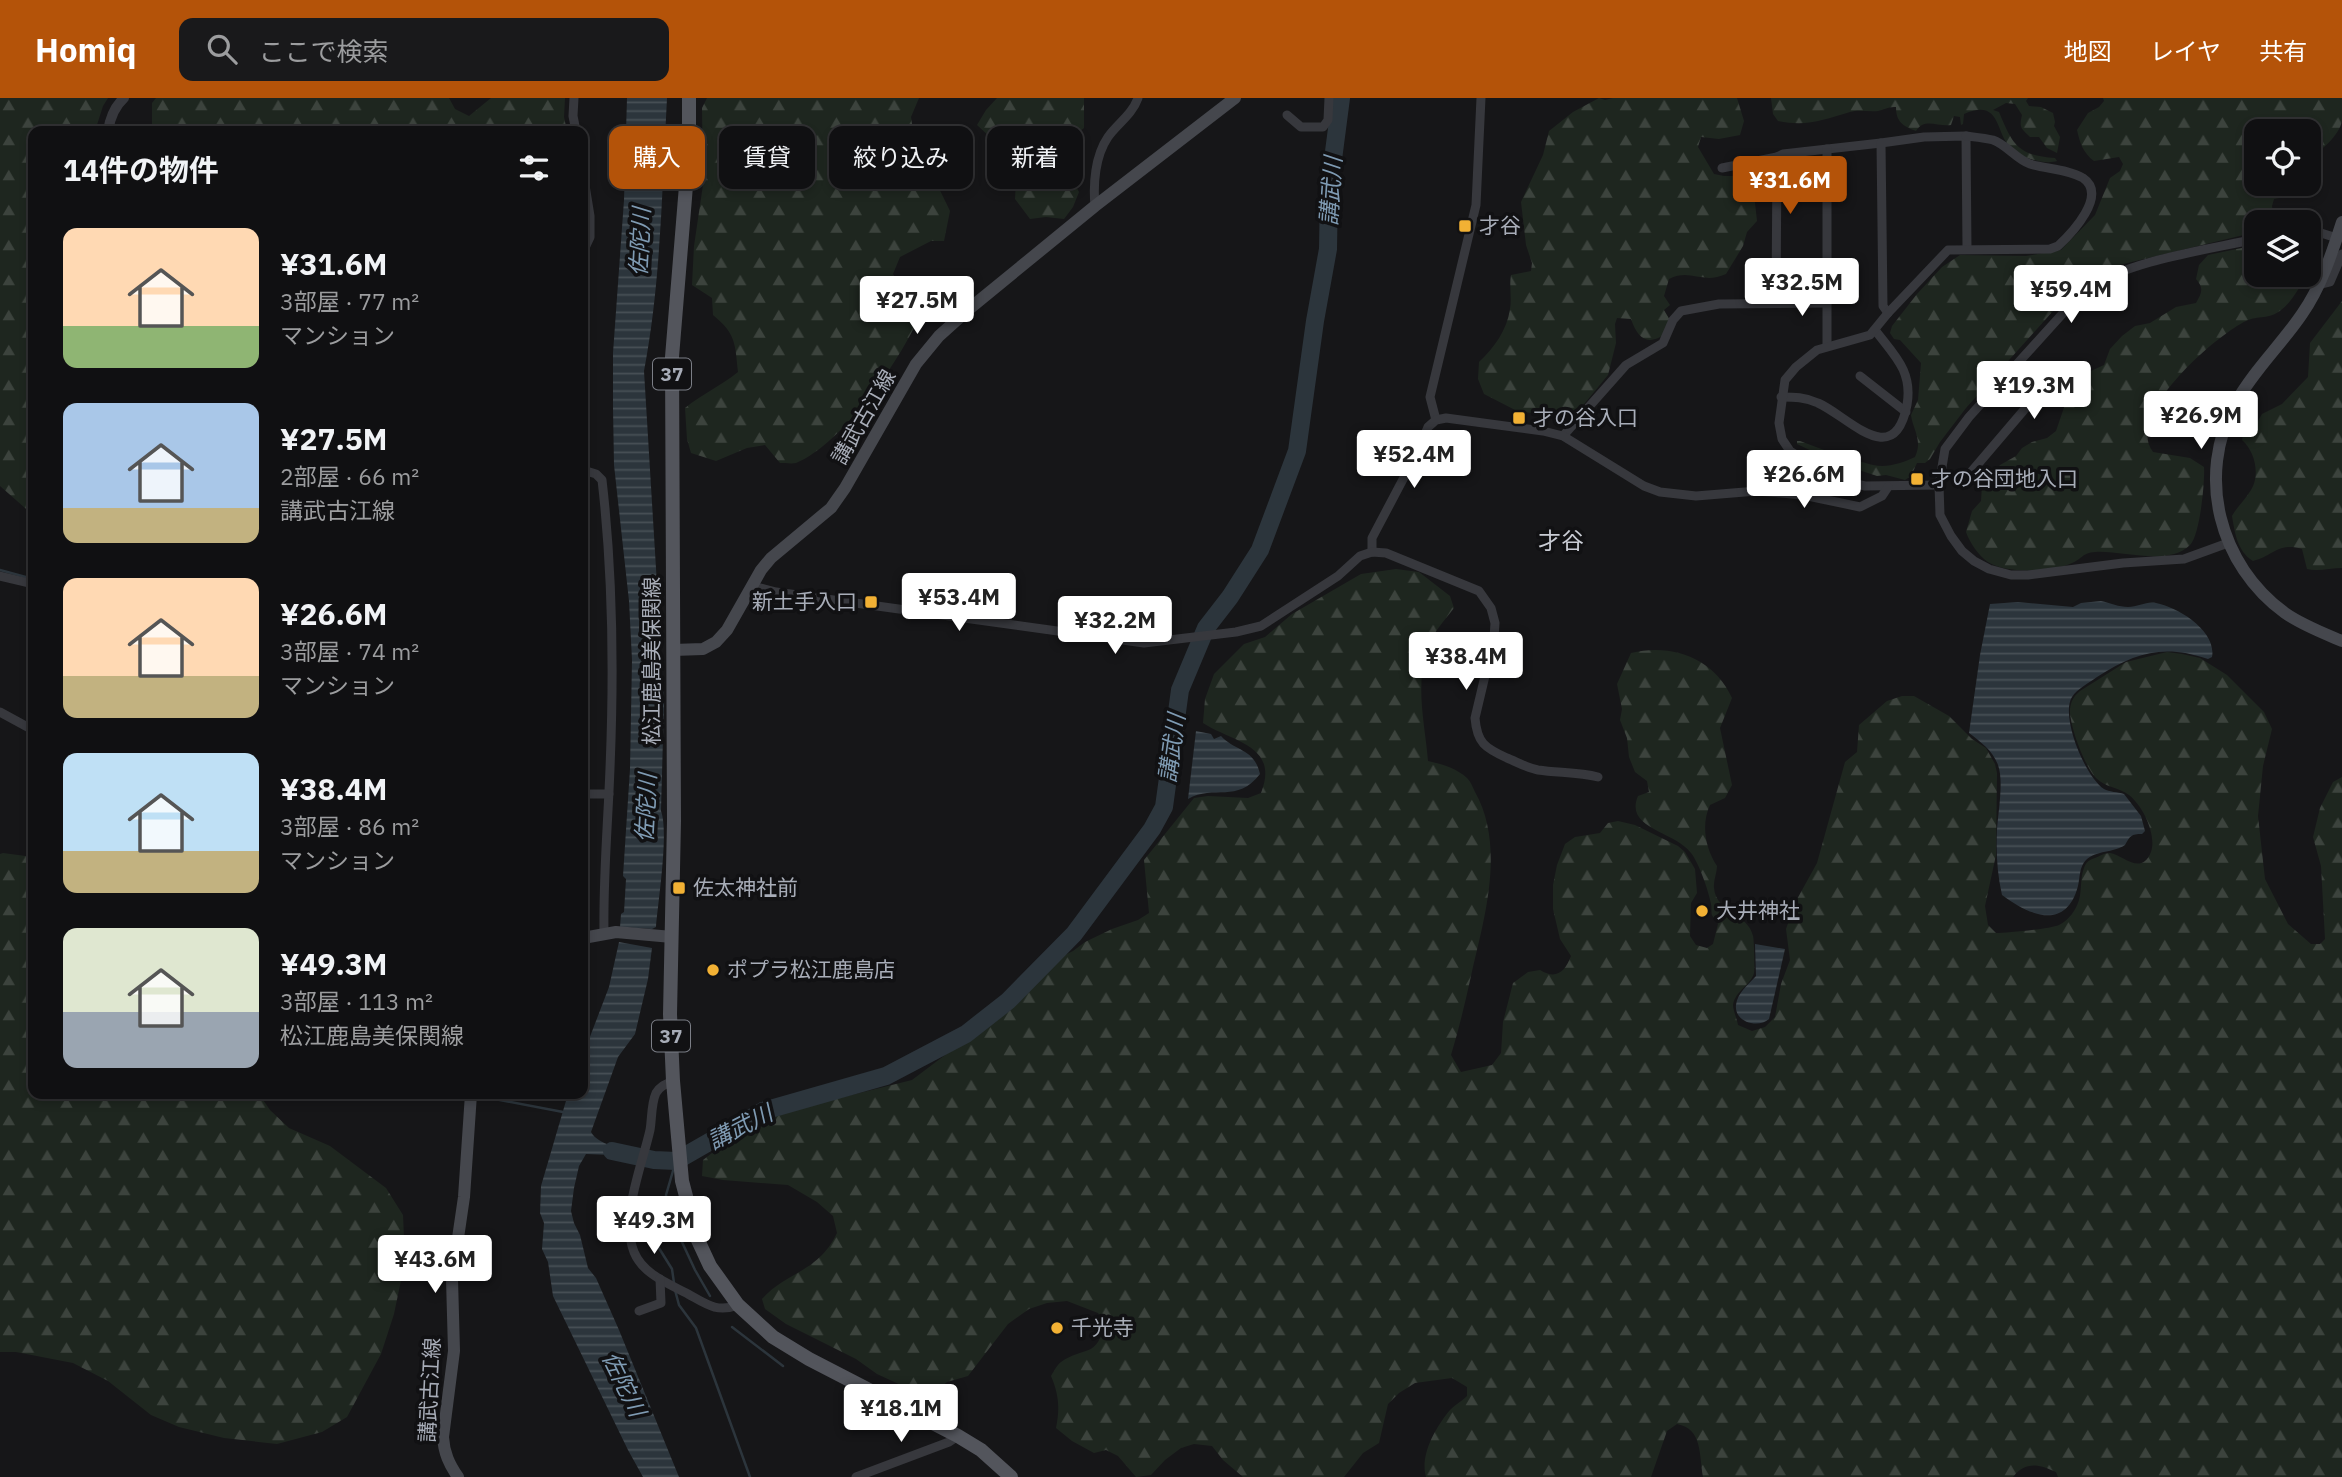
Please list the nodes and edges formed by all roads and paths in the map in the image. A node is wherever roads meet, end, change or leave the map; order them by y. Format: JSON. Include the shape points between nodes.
{"nodes":[{"id":1,"x":124,"y":98,"type":"edge"},
{"id":2,"x":574,"y":98,"type":"edge"},
{"id":3,"x":689,"y":98,"type":"edge"},
{"id":4,"x":1138,"y":98,"type":"edge"},
{"id":5,"x":1235,"y":98,"type":"edge"},
{"id":6,"x":1329,"y":98,"type":"edge"},
{"id":7,"x":1481,"y":98,"type":"edge"},
{"id":8,"x":1287,"y":115,"type":"dead end"},
{"id":9,"x":109,"y":126,"type":"edge"},
{"id":10,"x":575,"y":126,"type":"edge"},
{"id":11,"x":1966,"y":136,"type":"junction"},
{"id":12,"x":1881,"y":143,"type":"junction"},
{"id":13,"x":1827,"y":149,"type":"junction"},
{"id":14,"x":1777,"y":158,"type":"junction"},
{"id":15,"x":1722,"y":167,"type":"dead end"},
{"id":16,"x":588,"y":204,"type":"edge"},
{"id":17,"x":1095,"y":206,"type":"junction"},
{"id":18,"x":2342,"y":222,"type":"edge"},
{"id":19,"x":2321,"y":233,"type":"edge"},
{"id":20,"x":2337,"y":239,"type":"junction"},
{"id":21,"x":588,"y":241,"type":"edge"},
{"id":22,"x":2244,"y":242,"type":"edge"},
{"id":23,"x":1967,"y":249,"type":"junction"},
{"id":24,"x":2342,"y":254,"type":"edge"},
{"id":25,"x":2321,"y":278,"type":"edge"},
{"id":26,"x":2321,"y":284,"type":"edge"},
{"id":27,"x":2317,"y":287,"type":"edge"},
{"id":28,"x":1776,"y":303,"type":"junction"},
{"id":29,"x":1827,"y":303,"type":"junction"},
{"id":30,"x":1888,"y":313,"type":"junction"},
{"id":31,"x":1875,"y":330,"type":"junction"},
{"id":32,"x":1827,"y":346,"type":"junction"},
{"id":33,"x":2017,"y":365,"type":"junction"},
{"id":34,"x":1860,"y":376,"type":"dead end"},
{"id":35,"x":1781,"y":397,"type":"junction"},
{"id":36,"x":1906,"y":412,"type":"junction"},
{"id":37,"x":1436,"y":420,"type":"junction"},
{"id":38,"x":1563,"y":436,"type":"junction"},
{"id":39,"x":588,"y":472,"type":"edge"},
{"id":40,"x":1966,"y":478,"type":"dead end"},
{"id":41,"x":1939,"y":485,"type":"junction"},
{"id":42,"x":1888,"y":487,"type":"junction"},
{"id":43,"x":2228,"y":543,"type":"junction"},
{"id":44,"x":1373,"y":552,"type":"junction"},
{"id":45,"x":0,"y":576,"type":"edge"},
{"id":46,"x":28,"y":583,"type":"edge"},
{"id":47,"x":752,"y":586,"type":"junction"},
{"id":48,"x":2342,"y":641,"type":"edge"},
{"id":49,"x":673,"y":650,"type":"junction"},
{"id":50,"x":0,"y":712,"type":"edge"},
{"id":51,"x":28,"y":727,"type":"edge"},
{"id":52,"x":1598,"y":777,"type":"dead end"},
{"id":53,"x":588,"y":794,"type":"edge"},
{"id":54,"x":609,"y":794,"type":"junction"},
{"id":55,"x":610,"y":932,"type":"junction"},
{"id":56,"x":588,"y":937,"type":"edge"},
{"id":57,"x":665,"y":937,"type":"junction"},
{"id":58,"x":673,"y":1082,"type":"junction"},
{"id":59,"x":471,"y":1099,"type":"edge"},
{"id":60,"x":660,"y":1279,"type":"junction"},
{"id":61,"x":737,"y":1305,"type":"junction"},
{"id":62,"x":639,"y":1311,"type":"dead end"},
{"id":63,"x":958,"y":1436,"type":"junction"},
{"id":64,"x":458,"y":1477,"type":"edge"},
{"id":65,"x":856,"y":1477,"type":"edge"},
{"id":66,"x":1011,"y":1477,"type":"edge"}],
"edges":[{"from":1,"to":9,"type":"street"},
{"from":2,"to":10,"type":"street"},
{"from":3,"to":49,"type":"main road","name":"松江鹿島美保関線","number":"37","via":[[672,357]]},
{"from":4,"to":17,"type":"street","via":[[1102,148]]},
{"from":5,"to":17,"type":"main road","name":"講武古江線"},
{"from":6,"to":8,"type":"street","via":[[1323,127],[1301,127]]},
{"from":7,"to":37,"type":"street","via":[[1476,205],[1430,397]]},
{"from":11,"to":12,"type":"street"},
{"from":11,"to":23,"type":"street"},
{"from":11,"to":23,"type":"street","via":[[1994,141],[2030,164],[2083,178],[2092,194],[2091,204],[2058,246]]},
{"from":12,"to":13,"type":"street"},
{"from":12,"to":30,"type":"street","via":[[1883,306]]},
{"from":13,"to":14,"type":"street"},
{"from":13,"to":29,"type":"street"},
{"from":14,"to":15,"type":"street"},
{"from":14,"to":28,"type":"street"},
{"from":16,"to":21,"type":"street"},
{"from":17,"to":47,"type":"main road","name":"講武古江線","via":[[939,336],[916,364],[831,508],[771,558]]},
{"from":18,"to":20,"type":"main road"},
{"from":19,"to":20,"type":"street"},
{"from":20,"to":25,"type":"main road"},
{"from":22,"to":33,"type":"street","via":[[2104,278],[2084,290]]},
{"from":23,"to":30,"type":"street","via":[[1941,255]]},
{"from":24,"to":26,"type":"street","via":[[2330,282]]},
{"from":27,"to":43,"type":"main road","via":[[2304,312],[2246,388],[2225,427],[2215,479]]},
{"from":28,"to":29,"type":"street"},
{"from":28,"to":38,"type":"street","via":[[1719,304],[1681,311],[1663,342],[1626,365]]},
{"from":29,"to":32,"type":"street"},
{"from":30,"to":31,"type":"street"},
{"from":31,"to":32,"type":"street","via":[[1862,339]]},
{"from":31,"to":36,"type":"street","via":[[1906,374]]},
{"from":32,"to":35,"type":"street","via":[[1807,356],[1784,380]]},
{"from":33,"to":40,"type":"street","via":[[2041,390]]},
{"from":33,"to":41,"type":"street","via":[[1945,449]]},
{"from":34,"to":36,"type":"street"},
{"from":35,"to":36,"type":"street","via":[[1819,404],[1873,438],[1892,433]]},
{"from":35,"to":42,"type":"street","via":[[1779,431],[1790,451],[1839,480]]},
{"from":37,"to":38,"type":"street","via":[[1464,419]]},
{"from":37,"to":44,"type":"street","via":[[1428,427],[1372,538]]},
{"from":38,"to":42,"type":"street","via":[[1660,492],[1696,496],[1757,491],[1860,507],[1882,496]]},
{"from":39,"to":54,"type":"street","via":[[600,477],[603,487],[612,631]]},
{"from":41,"to":42,"type":"street"},
{"from":41,"to":43,"type":"street","via":[[1940,515],[1951,536],[1974,561],[2001,574],[2184,559]]},
{"from":43,"to":48,"type":"main road","via":[[2238,564],[2271,602]]},
{"from":44,"to":47,"type":"street","via":[[1360,556],[1338,576],[1249,631],[1144,643]]},
{"from":44,"to":52,"type":"street","via":[[1404,559],[1479,592],[1490,608],[1494,638],[1475,718],[1487,749],[1537,769]]},
{"from":45,"to":46,"type":"street"},
{"from":47,"to":49,"type":"main road","name":"講武古江線","via":[[716,642],[703,649]]},
{"from":49,"to":57,"type":"main road","name":"松江鹿島美保関線","number":"37"},
{"from":50,"to":51,"type":"street"},
{"from":53,"to":54,"type":"street"},
{"from":54,"to":55,"type":"street","via":[[603,887]]},
{"from":55,"to":56,"type":"main road"},
{"from":55,"to":57,"type":"main road"},
{"from":57,"to":58,"type":"main road","name":"松江鹿島美保関線","number":"37"},
{"from":58,"to":60,"type":"street","via":[[657,1091],[631,1209],[633,1249],[642,1266]]},
{"from":58,"to":61,"type":"main road","name":"松江鹿島美保関線","number":"37","via":[[688,1207],[710,1266]]},
{"from":59,"to":64,"type":"main road","name":"講武古江線","via":[[452,1279],[454,1352],[443,1437],[444,1450]]},
{"from":60,"to":61,"type":"street","via":[[716,1308]]},
{"from":60,"to":62,"type":"street","via":[[661,1303]]},
{"from":61,"to":63,"type":"main road","name":"松江鹿島美保関線","number":"37","via":[[773,1337],[809,1359]]},
{"from":63,"to":65,"type":"street"},
{"from":63,"to":66,"type":"main road","name":"松江鹿島美保関線","number":"37"}]}
